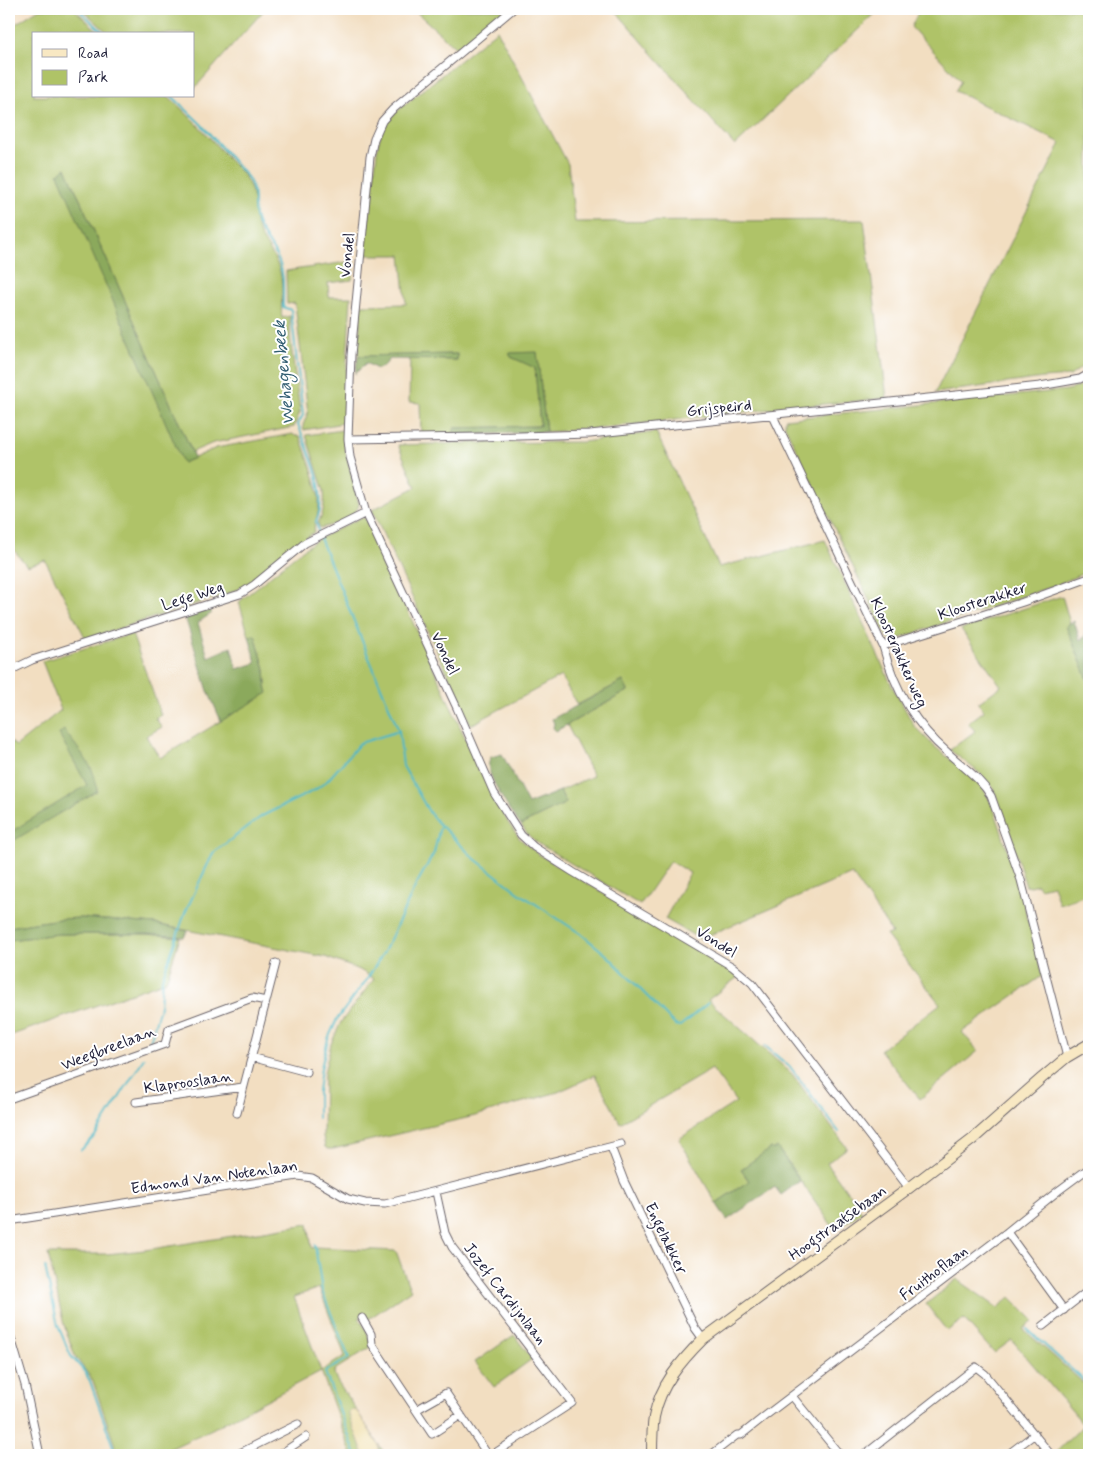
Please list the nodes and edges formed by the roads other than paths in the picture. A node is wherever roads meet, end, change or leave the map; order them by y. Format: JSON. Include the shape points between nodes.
{"nodes":[{"id":1,"x":513,"y":9,"type":"edge"},
{"id":2,"x":1089,"y":374,"type":"edge"},
{"id":3,"x":772,"y":416,"type":"junction"},
{"id":4,"x":348,"y":439,"type":"junction"},
{"id":5,"x":366,"y":513,"type":"junction"},
{"id":6,"x":1089,"y":578,"type":"edge"},
{"id":7,"x":883,"y":646,"type":"junction"},
{"id":8,"x":9,"y":671,"type":"edge"},
{"id":9,"x":276,"y":964,"type":"dead end"},
{"id":10,"x":266,"y":1001,"type":"junction"},
{"id":11,"x":1089,"y":1044,"type":"edge"},
{"id":12,"x":251,"y":1057,"type":"junction"},
{"id":13,"x":1068,"y":1057,"type":"junction"},
{"id":14,"x":307,"y":1072,"type":"dead end"},
{"id":15,"x":243,"y":1087,"type":"junction"},
{"id":16,"x":9,"y":1099,"type":"edge"},
{"id":17,"x":136,"y":1102,"type":"dead end"},
{"id":18,"x":237,"y":1113,"type":"dead end"},
{"id":19,"x":621,"y":1144,"type":"dead end"},
{"id":20,"x":611,"y":1147,"type":"junction"},
{"id":21,"x":1089,"y":1168,"type":"edge"},
{"id":22,"x":910,"y":1188,"type":"junction"},
{"id":23,"x":436,"y":1192,"type":"junction"},
{"id":24,"x":9,"y":1221,"type":"edge"},
{"id":25,"x":1007,"y":1232,"type":"junction"},
{"id":26,"x":1089,"y":1290,"type":"edge"},
{"id":27,"x":1064,"y":1310,"type":"junction"},
{"id":28,"x":362,"y":1318,"type":"dead end"},
{"id":29,"x":1042,"y":1326,"type":"dead end"},
{"id":30,"x":9,"y":1334,"type":"edge"},
{"id":31,"x":703,"y":1339,"type":"junction"},
{"id":32,"x":792,"y":1396,"type":"junction"},
{"id":33,"x":416,"y":1410,"type":"junction"},
{"id":34,"x":461,"y":1415,"type":"junction"},
{"id":35,"x":298,"y":1424,"type":"dead end"},
{"id":36,"x":1035,"y":1434,"type":"junction"},
{"id":37,"x":306,"y":1437,"type":"dead end"},
{"id":38,"x":40,"y":1455,"type":"edge"},
{"id":39,"x":236,"y":1455,"type":"edge"},
{"id":40,"x":279,"y":1455,"type":"edge"},
{"id":41,"x":488,"y":1455,"type":"edge"},
{"id":42,"x":492,"y":1455,"type":"edge"},
{"id":43,"x":652,"y":1455,"type":"edge"},
{"id":44,"x":711,"y":1455,"type":"edge"},
{"id":45,"x":840,"y":1455,"type":"edge"},
{"id":46,"x":864,"y":1455,"type":"edge"},
{"id":47,"x":1007,"y":1455,"type":"edge"},
{"id":48,"x":1051,"y":1455,"type":"edge"}],
"edges":[{"from":1,"to":4,"type":"street","name":"Vondel","via":[[392,110],[382,121],[374,140],[356,297]]},
{"from":2,"to":3,"type":"street","name":"Grijspeird","via":[[1080,379],[1040,386]]},
{"from":3,"to":4,"type":"street","name":"Grijspeird","via":[[590,434]]},
{"from":3,"to":7,"type":"street","name":"Kloosterakkerweg"},
{"from":4,"to":5,"type":"street","name":"Vondel"},
{"from":5,"to":8,"type":"street","name":"Lege Weg","via":[[305,543],[240,594],[32,660]]},
{"from":5,"to":22,"type":"street","name":"Vondel","via":[[494,793],[521,835],[573,872],[733,966],[752,984]]},
{"from":6,"to":7,"type":"street","name":"Kloosterakker"},
{"from":7,"to":13,"type":"street","name":"Kloosterakkerweg","via":[[900,693],[920,726],[992,796],[1021,880]]},
{"from":9,"to":10,"type":"street","name":"Klaprooslaan"},
{"from":10,"to":12,"type":"street","name":"Klaprooslaan"},
{"from":10,"to":16,"type":"street","name":"Weegbreelaan","via":[[252,998],[168,1029],[165,1044]]},
{"from":11,"to":13,"type":"main road","name":"Hoogstraatsebaan"},
{"from":12,"to":14,"type":"street","name":"Klaprooslaan"},
{"from":12,"to":15,"type":"street","name":"Klaprooslaan"},
{"from":13,"to":22,"type":"main road","name":"Hoogstraatsebaan"},
{"from":15,"to":17,"type":"street","name":"Klaprooslaan"},
{"from":15,"to":18,"type":"street","name":"Klaprooslaan"},
{"from":19,"to":20,"type":"street","name":"Edmond Van Notenlaan"},
{"from":20,"to":23,"type":"street","name":"Edmond Van Notenlaan"},
{"from":20,"to":31,"type":"street","name":"Engelakker","via":[[624,1181]]},
{"from":21,"to":25,"type":"street","name":"Fruithoflaan"},
{"from":22,"to":31,"type":"main road","name":"Hoogstraatsebaan"},
{"from":23,"to":24,"type":"street","name":"Edmond Van Notenlaan","via":[[385,1204],[365,1203],[348,1199],[312,1178],[298,1176]]},
{"from":23,"to":42,"type":"street","name":"Jozef Cardijnlaan","via":[[445,1233],[452,1247],[572,1403]]},
{"from":25,"to":27,"type":"street"},
{"from":25,"to":32,"type":"street","name":"Fruithoflaan"},
{"from":26,"to":27,"type":"street"},
{"from":27,"to":29,"type":"street"},
{"from":28,"to":33,"type":"street","via":[[371,1334],[372,1344]]},
{"from":30,"to":38,"type":"street","via":[[25,1385]]},
{"from":31,"to":43,"type":"main road","name":"Hoogstraatsebaan","via":[[667,1382],[652,1428]]},
{"from":32,"to":44,"type":"street","name":"Fruithoflaan"},
{"from":32,"to":45,"type":"street"},
{"from":33,"to":34,"type":"street","via":[[446,1393]]},
{"from":33,"to":34,"type":"street","via":[[432,1434]]},
{"from":34,"to":41,"type":"street"},
{"from":35,"to":39,"type":"street"},
{"from":36,"to":46,"type":"street","via":[[976,1366]]},
{"from":36,"to":47,"type":"street"},
{"from":36,"to":48,"type":"street"},
{"from":37,"to":40,"type":"street"}]}
